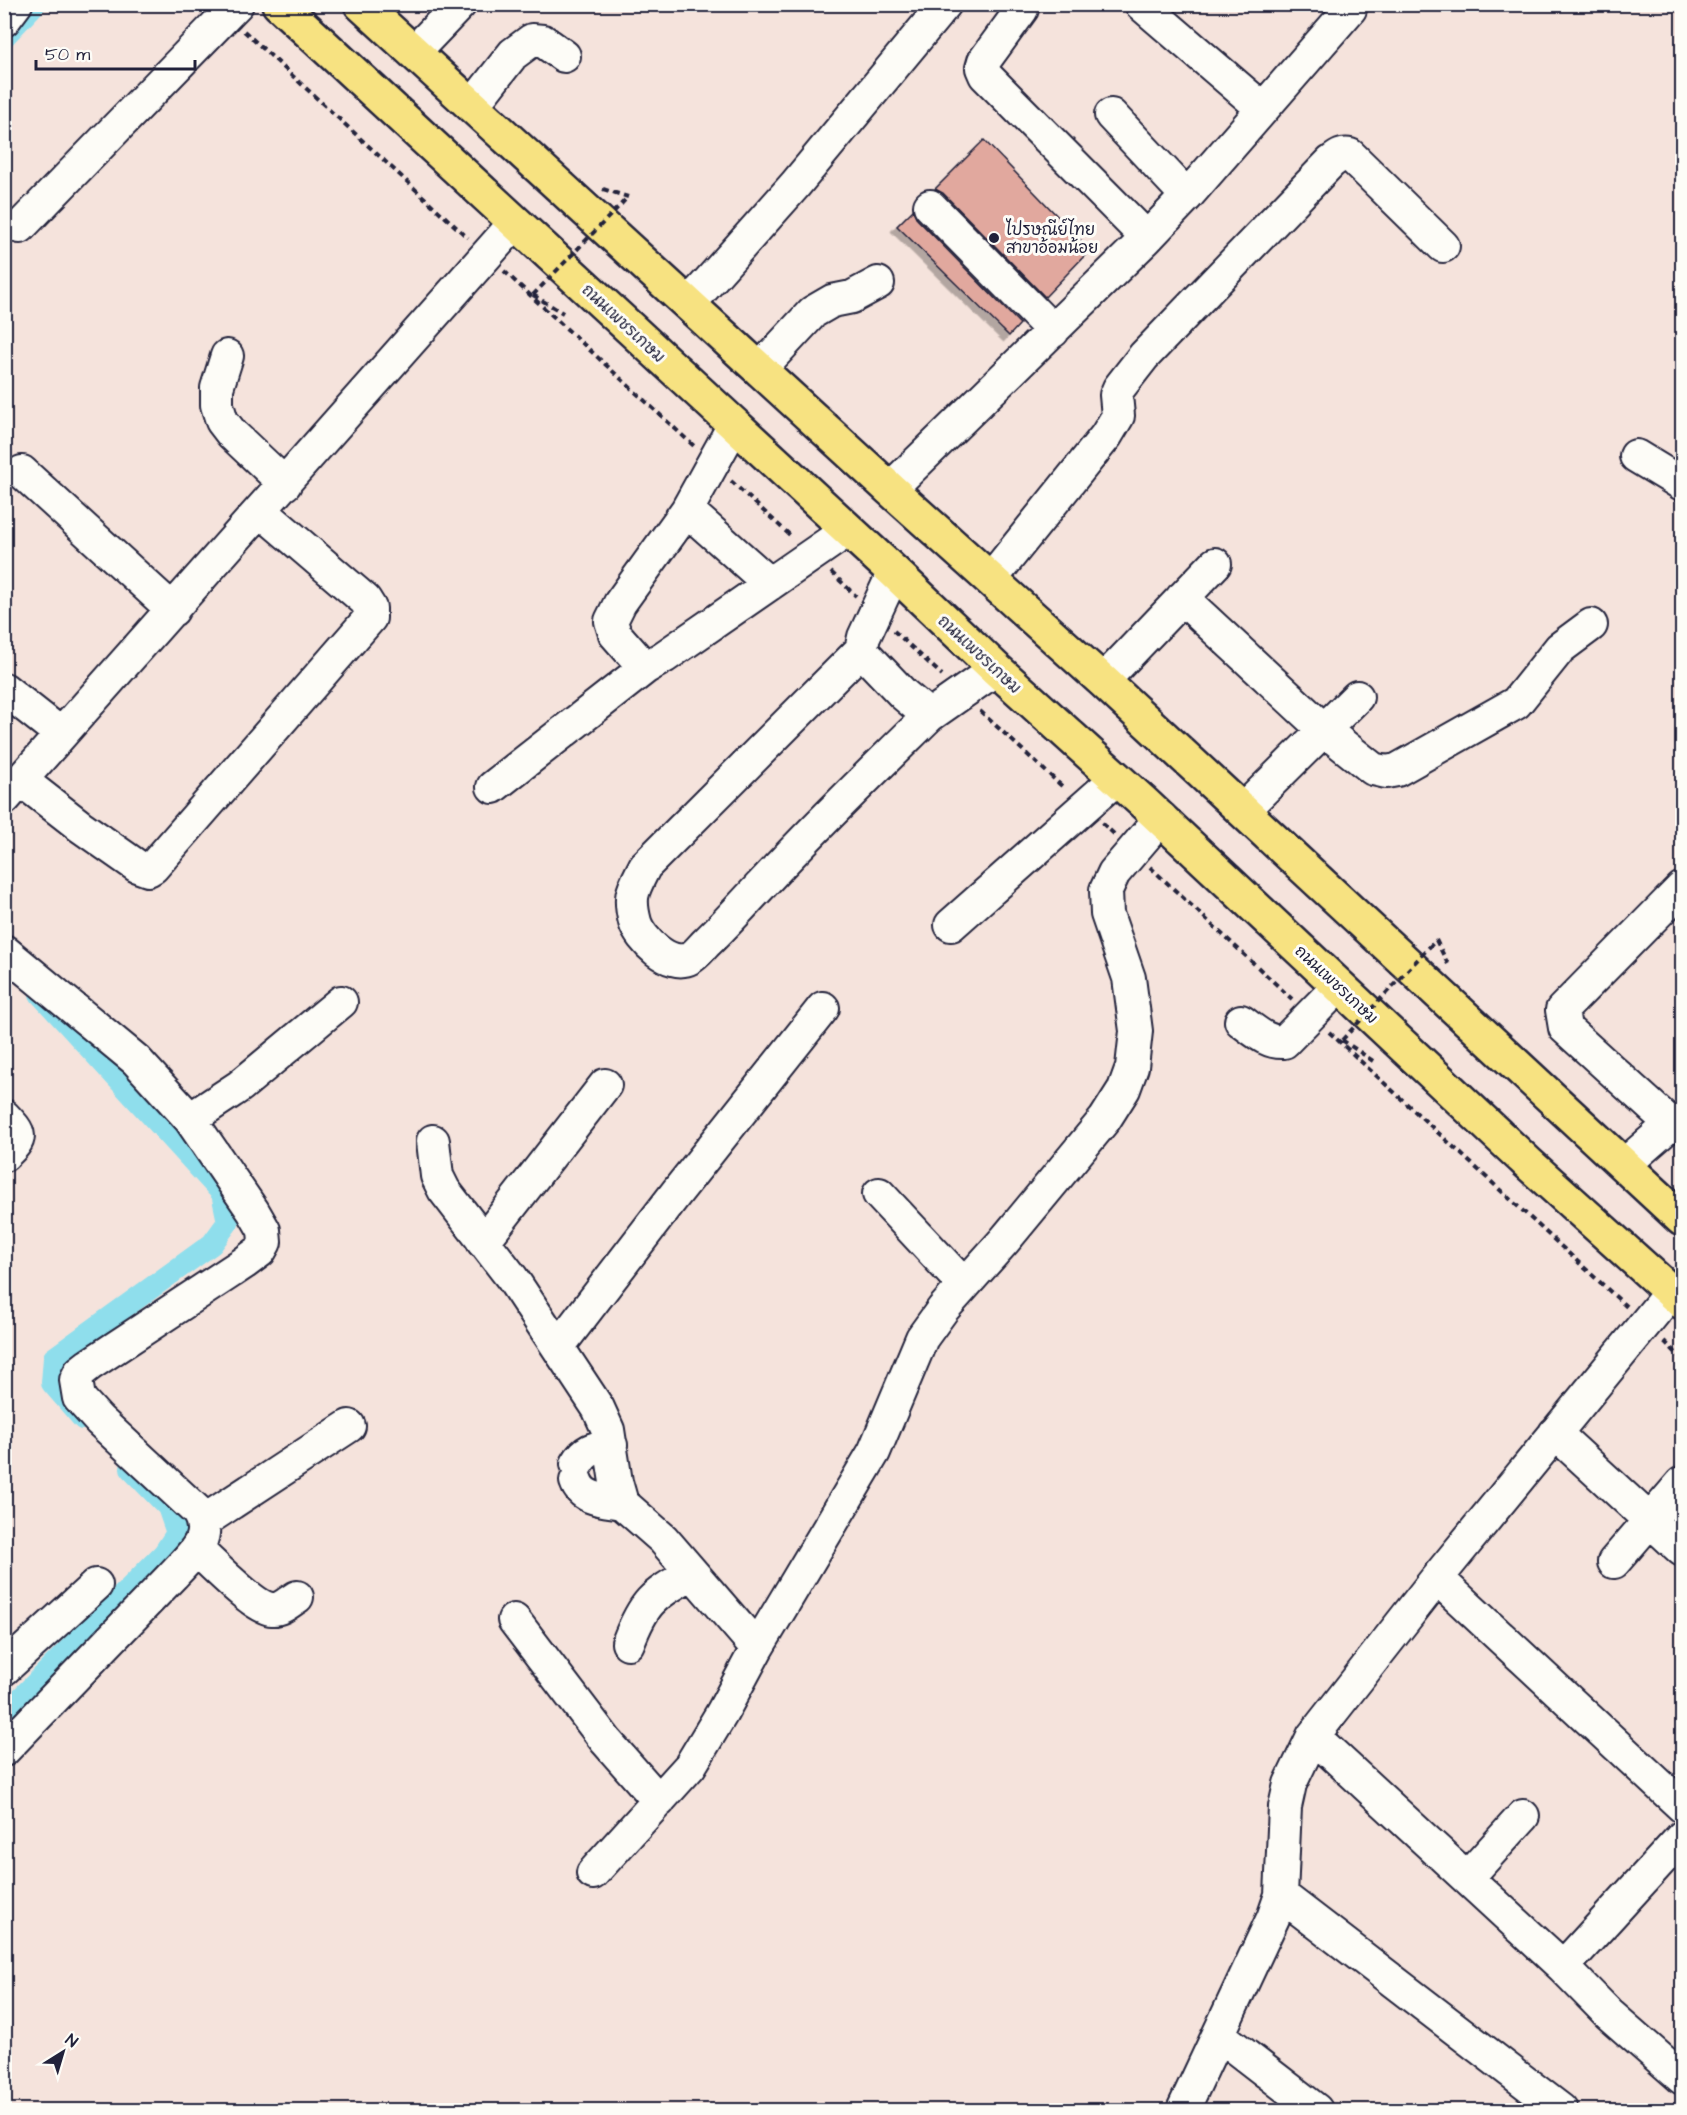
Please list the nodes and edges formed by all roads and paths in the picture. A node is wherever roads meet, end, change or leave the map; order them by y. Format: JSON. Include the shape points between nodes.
{"nodes":[{"id":1,"x":16,"y":4,"type":"edge"},
{"id":2,"x":237,"y":4,"type":"edge"},
{"id":3,"x":279,"y":4,"type":"edge"},
{"id":4,"x":361,"y":4,"type":"edge"},
{"id":5,"x":460,"y":4,"type":"edge"},
{"id":6,"x":945,"y":4,"type":"edge"},
{"id":7,"x":1141,"y":4,"type":"edge"},
{"id":8,"x":1022,"y":9,"type":"dead end"},
{"id":9,"x":1350,"y":9,"type":"dead end"},
{"id":10,"x":4,"y":20,"type":"edge"},
{"id":11,"x":414,"y":52,"type":"junction"},
{"id":12,"x":564,"y":56,"type":"dead end"},
{"id":13,"x":473,"y":105,"type":"junction"},
{"id":14,"x":1262,"y":108,"type":"junction"},
{"id":15,"x":1111,"y":115,"type":"dead end"},
{"id":16,"x":598,"y":187,"type":"dead end"},
{"id":17,"x":1187,"y":196,"type":"junction"},
{"id":18,"x":930,"y":206,"type":"dead end"},
{"id":19,"x":515,"y":222,"type":"junction"},
{"id":20,"x":20,"y":226,"type":"dead end"},
{"id":21,"x":1147,"y":238,"type":"junction"},
{"id":22,"x":1443,"y":246,"type":"dead end"},
{"id":23,"x":878,"y":283,"type":"dead end"},
{"id":24,"x":689,"y":304,"type":"junction"},
{"id":25,"x":563,"y":313,"type":"dead end"},
{"id":26,"x":1053,"y":331,"type":"junction"},
{"id":27,"x":227,"y":356,"type":"dead end"},
{"id":28,"x":760,"y":369,"type":"junction"},
{"id":29,"x":734,"y":425,"type":"junction"},
{"id":30,"x":1636,"y":456,"type":"dead end"},
{"id":31,"x":22,"y":472,"type":"dead end"},
{"id":32,"x":285,"y":484,"type":"junction"},
{"id":33,"x":1683,"y":484,"type":"edge"},
{"id":34,"x":890,"y":489,"type":"junction"},
{"id":35,"x":687,"y":510,"type":"junction"},
{"id":36,"x":261,"y":511,"type":"junction"},
{"id":37,"x":848,"y":530,"type":"junction"},
{"id":38,"x":1215,"y":564,"type":"dead end"},
{"id":39,"x":894,"y":572,"type":"junction"},
{"id":40,"x":991,"y":579,"type":"junction"},
{"id":41,"x":770,"y":584,"type":"junction"},
{"id":42,"x":1182,"y":598,"type":"junction"},
{"id":43,"x":173,"y":610,"type":"junction"},
{"id":44,"x":1591,"y":626,"type":"dead end"},
{"id":45,"x":861,"y":650,"type":"junction"},
{"id":46,"x":645,"y":668,"type":"junction"},
{"id":47,"x":996,"y":669,"type":"junction"},
{"id":48,"x":1103,"y":681,"type":"junction"},
{"id":49,"x":4,"y":689,"type":"edge"},
{"id":50,"x":1357,"y":697,"type":"dead end"},
{"id":51,"x":929,"y":716,"type":"junction"},
{"id":52,"x":1324,"y":730,"type":"junction"},
{"id":53,"x":61,"y":735,"type":"junction"},
{"id":54,"x":1117,"y":778,"type":"junction"},
{"id":55,"x":493,"y":787,"type":"dead end"},
{"id":56,"x":13,"y":790,"type":"edge"},
{"id":57,"x":1243,"y":810,"type":"junction"},
{"id":58,"x":1161,"y":819,"type":"junction"},
{"id":59,"x":1683,"y":888,"type":"edge"},
{"id":60,"x":951,"y":925,"type":"dead end"},
{"id":61,"x":9,"y":964,"type":"edge"},
{"id":62,"x":1451,"y":971,"type":"dead end"},
{"id":63,"x":1339,"y":986,"type":"junction"},
{"id":64,"x":341,"y":1002,"type":"dead end"},
{"id":65,"x":823,"y":1008,"type":"dead end"},
{"id":66,"x":1241,"y":1021,"type":"dead end"},
{"id":67,"x":1373,"y":1061,"type":"dead end"},
{"id":68,"x":605,"y":1084,"type":"dead end"},
{"id":69,"x":4,"y":1116,"type":"edge"},
{"id":70,"x":190,"y":1119,"type":"junction"},
{"id":71,"x":1677,"y":1121,"type":"edge"},
{"id":72,"x":434,"y":1141,"type":"dead end"},
{"id":73,"x":4,"y":1155,"type":"edge"},
{"id":74,"x":1624,"y":1165,"type":"junction"},
{"id":75,"x":879,"y":1194,"type":"dead end"},
{"id":76,"x":1683,"y":1219,"type":"edge"},
{"id":77,"x":483,"y":1242,"type":"junction"},
{"id":78,"x":964,"y":1285,"type":"junction"},
{"id":79,"x":1677,"y":1297,"type":"edge"},
{"id":80,"x":558,"y":1347,"type":"junction"},
{"id":81,"x":349,"y":1426,"type":"dead end"},
{"id":82,"x":1555,"y":1433,"type":"junction"},
{"id":83,"x":611,"y":1445,"type":"junction"},
{"id":84,"x":1683,"y":1483,"type":"edge"},
{"id":85,"x":622,"y":1503,"type":"junction"},
{"id":86,"x":1651,"y":1520,"type":"junction"},
{"id":87,"x":200,"y":1535,"type":"junction"},
{"id":88,"x":1683,"y":1550,"type":"edge"},
{"id":89,"x":1614,"y":1562,"type":"dead end"},
{"id":90,"x":692,"y":1573,"type":"junction"},
{"id":91,"x":1437,"y":1578,"type":"junction"},
{"id":92,"x":96,"y":1586,"type":"dead end"},
{"id":93,"x":297,"y":1597,"type":"dead end"},
{"id":94,"x":514,"y":1620,"type":"dead end"},
{"id":95,"x":628,"y":1643,"type":"dead end"},
{"id":96,"x":757,"y":1648,"type":"junction"},
{"id":97,"x":4,"y":1669,"type":"edge"},
{"id":98,"x":1313,"y":1736,"type":"junction"},
{"id":99,"x":4,"y":1750,"type":"edge"},
{"id":100,"x":660,"y":1801,"type":"junction"},
{"id":101,"x":1683,"y":1806,"type":"edge"},
{"id":102,"x":1523,"y":1816,"type":"dead end"},
{"id":103,"x":1683,"y":1837,"type":"edge"},
{"id":104,"x":593,"y":1873,"type":"dead end"},
{"id":105,"x":1467,"y":1878,"type":"junction"},
{"id":106,"x":1281,"y":1895,"type":"junction"},
{"id":107,"x":1563,"y":1967,"type":"junction"},
{"id":108,"x":1219,"y":2036,"type":"junction"},
{"id":109,"x":1683,"y":2078,"type":"edge"},
{"id":110,"x":1183,"y":2110,"type":"edge"},
{"id":111,"x":1316,"y":2110,"type":"edge"},
{"id":112,"x":1562,"y":2110,"type":"edge"}],
"edges":[{"from":1,"to":10,"type":"street"},
{"from":2,"to":20,"type":"street"},
{"from":3,"to":19,"type":"main road","name":"ถนนเพชรเกษม"},
{"from":4,"to":11,"type":"main road"},
{"from":5,"to":11,"type":"street"},
{"from":6,"to":24,"type":"street","via":[[795,185]]},
{"from":7,"to":14,"type":"street"},
{"from":8,"to":21,"type":"street","via":[[984,61],[985,75]]},
{"from":9,"to":14,"type":"street"},
{"from":11,"to":13,"type":"main road"},
{"from":12,"to":13,"type":"street","via":[[543,41],[532,40],[513,54]]},
{"from":13,"to":24,"type":"main road"},
{"from":14,"to":17,"type":"street"},
{"from":15,"to":17,"type":"street"},
{"from":16,"to":25,"type":"path","bridge":true,"via":[[628,197],[534,295]]},
{"from":17,"to":21,"type":"street"},
{"from":18,"to":26,"type":"street"},
{"from":19,"to":29,"type":"main road","name":"ถนนเพชรเกษม"},
{"from":19,"to":32,"type":"street"},
{"from":21,"to":26,"type":"street"},
{"from":22,"to":40,"type":"street","via":[[1350,155],[1339,156],[1144,356],[1119,388],[1118,416],[1106,436]]},
{"from":23,"to":28,"type":"street","via":[[813,312]]},
{"from":24,"to":28,"type":"main road"},
{"from":26,"to":34,"type":"street"},
{"from":27,"to":32,"type":"street","via":[[217,388],[222,421]]},
{"from":28,"to":34,"type":"main road"},
{"from":29,"to":35,"type":"street"},
{"from":29,"to":37,"type":"main road","name":"ถนนเพชรเกษม"},
{"from":30,"to":33,"type":"street"},
{"from":31,"to":43,"type":"street"},
{"from":32,"to":36,"type":"street"},
{"from":34,"to":40,"type":"main road"},
{"from":35,"to":41,"type":"street"},
{"from":35,"to":46,"type":"street","via":[[610,621],[615,634]]},
{"from":36,"to":43,"type":"street"},
{"from":36,"to":56,"type":"street","via":[[365,600],[370,618],[161,858],[148,870],[137,866],[80,826]]},
{"from":37,"to":39,"type":"main road","name":"ถนนเพชรเกษม"},
{"from":37,"to":41,"type":"street"},
{"from":38,"to":42,"type":"street"},
{"from":39,"to":45,"type":"street"},
{"from":39,"to":47,"type":"main road","name":"ถนนเพชรเกษม"},
{"from":40,"to":48,"type":"main road"},
{"from":41,"to":46,"type":"street"},
{"from":42,"to":48,"type":"street"},
{"from":42,"to":52,"type":"street"},
{"from":43,"to":53,"type":"street"},
{"from":44,"to":52,"type":"street","via":[[1560,648],[1516,704],[1397,770],[1373,768]]},
{"from":45,"to":51,"type":"street"},
{"from":45,"to":51,"type":"street","via":[[645,866],[630,902],[636,926],[650,944],[663,956],[677,961],[690,958]]},
{"from":46,"to":55,"type":"street"},
{"from":47,"to":51,"type":"street"},
{"from":47,"to":54,"type":"main road","name":"ถนนเพชรเกษม"},
{"from":48,"to":57,"type":"main road"},
{"from":49,"to":53,"type":"street"},
{"from":50,"to":52,"type":"street"},
{"from":52,"to":57,"type":"street"},
{"from":53,"to":56,"type":"street"},
{"from":54,"to":58,"type":"main road","name":"ถนนเพชรเกษม"},
{"from":54,"to":60,"type":"street"},
{"from":57,"to":74,"type":"main road"},
{"from":58,"to":63,"type":"main road","name":"ถนนเพชรเกษม"},
{"from":58,"to":78,"type":"street","via":[[1114,873],[1106,890],[1107,914],[1129,978],[1136,1031],[1132,1067],[1124,1089],[1105,1119]]},
{"from":59,"to":71,"type":"street","via":[[1562,1010],[1565,1028]]},
{"from":61,"to":70,"type":"street","via":[[136,1060]]},
{"from":62,"to":67,"type":"path","bridge":true,"via":[[1436,940],[1342,1040]]},
{"from":63,"to":66,"type":"street","via":[[1284,1042],[1262,1036]]},
{"from":63,"to":79,"type":"main road","name":"ถนนเพชรเกษม"},
{"from":64,"to":70,"type":"street","via":[[240,1086]]},
{"from":65,"to":80,"type":"street"},
{"from":68,"to":77,"type":"street"},
{"from":69,"to":73,"type":"street","via":[[19,1136]]},
{"from":70,"to":87,"type":"street","via":[[253,1211],[264,1230],[265,1242],[244,1263],[89,1365],[76,1380],[79,1398],[198,1512]]},
{"from":71,"to":74,"type":"street"},
{"from":72,"to":77,"type":"street","via":[[437,1176]]},
{"from":74,"to":76,"type":"main road"},
{"from":75,"to":78,"type":"street"},
{"from":77,"to":80,"type":"street"},
{"from":78,"to":96,"type":"street","via":[[922,1338],[874,1452]]},
{"from":79,"to":82,"type":"street"},
{"from":80,"to":83,"type":"street","via":[[598,1408]]},
{"from":81,"to":87,"type":"street"},
{"from":82,"to":86,"type":"street"},
{"from":82,"to":91,"type":"street"},
{"from":83,"to":85,"type":"street"},
{"from":83,"to":85,"type":"street","via":[[592,1448],[581,1456],[576,1473],[578,1488],[598,1499]]},
{"from":84,"to":86,"type":"street"},
{"from":85,"to":90,"type":"street","via":[[663,1539]]},
{"from":86,"to":88,"type":"street"},
{"from":86,"to":89,"type":"street"},
{"from":87,"to":93,"type":"street","via":[[248,1596],[273,1610]]},
{"from":87,"to":99,"type":"street"},
{"from":90,"to":95,"type":"street","via":[[651,1599]]},
{"from":90,"to":96,"type":"street"},
{"from":91,"to":98,"type":"street"},
{"from":91,"to":101,"type":"street"},
{"from":92,"to":97,"type":"street"},
{"from":94,"to":100,"type":"street","via":[[606,1741]]},
{"from":96,"to":100,"type":"street","via":[[690,1766]]},
{"from":98,"to":105,"type":"street"},
{"from":98,"to":106,"type":"street","via":[[1290,1784]]},
{"from":100,"to":104,"type":"street"},
{"from":102,"to":105,"type":"street"},
{"from":103,"to":107,"type":"street"},
{"from":105,"to":107,"type":"street"},
{"from":106,"to":108,"type":"street"},
{"from":106,"to":112,"type":"street"},
{"from":107,"to":109,"type":"street"},
{"from":108,"to":110,"type":"street"},
{"from":108,"to":111,"type":"street"}]}
